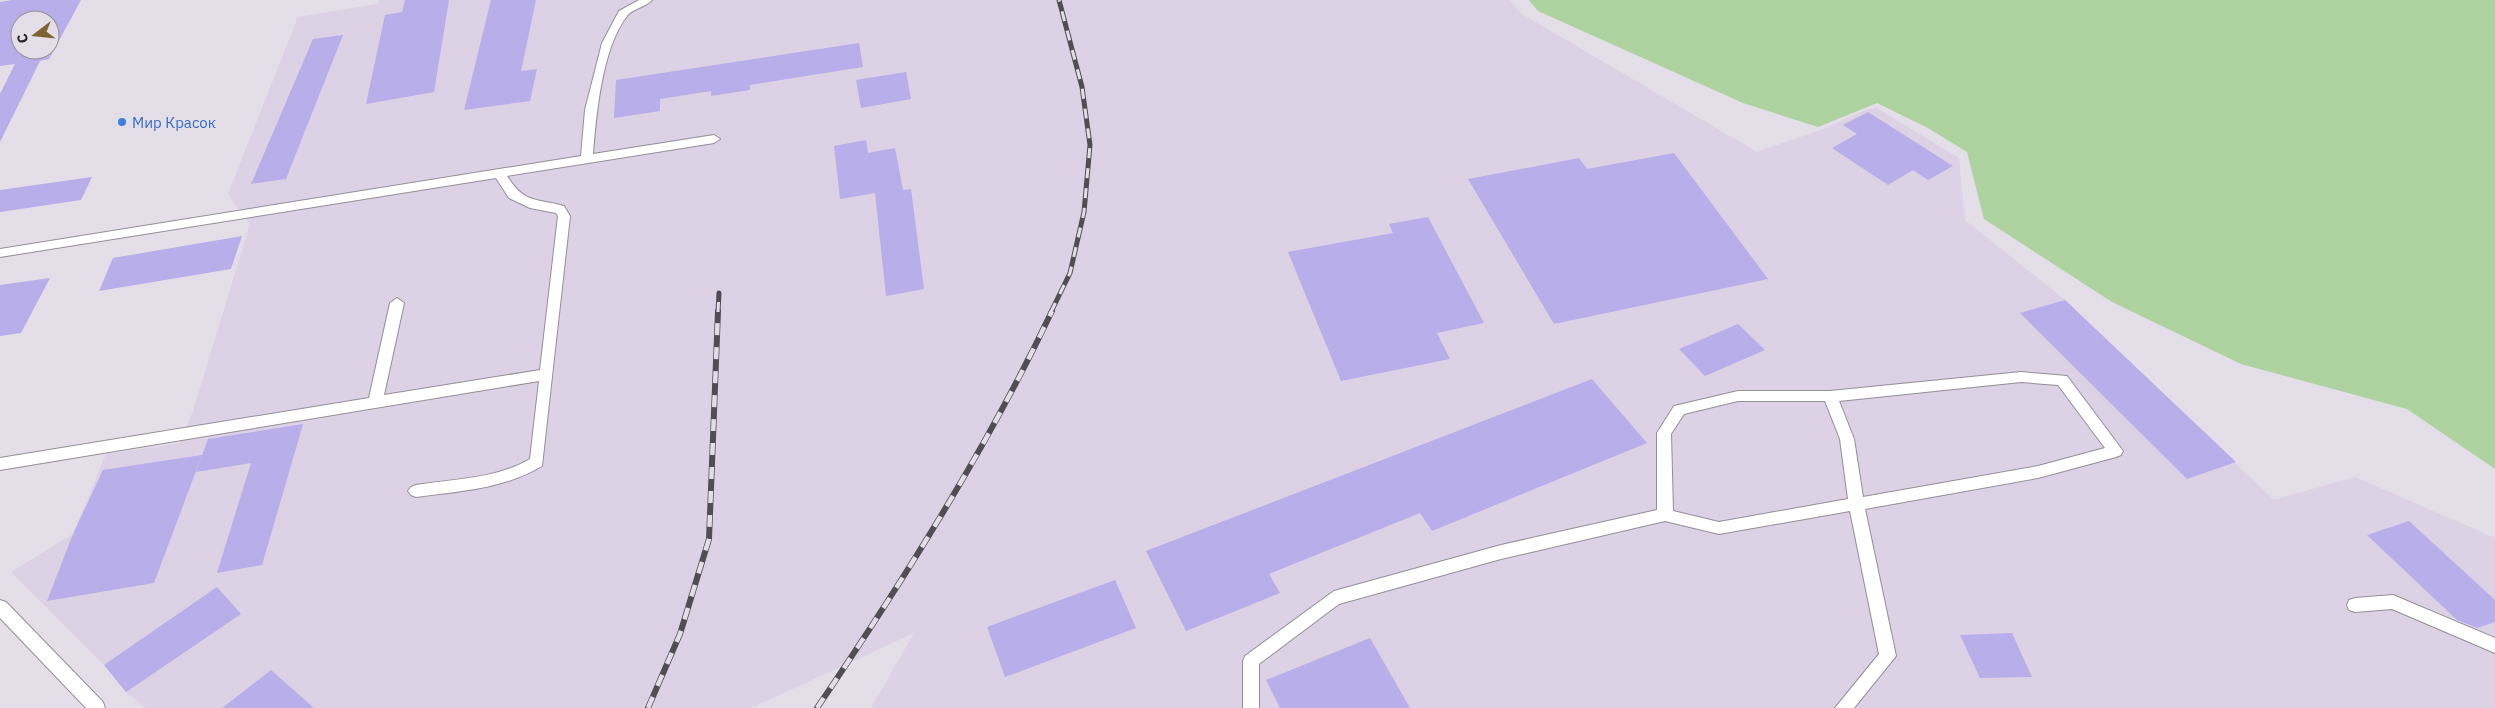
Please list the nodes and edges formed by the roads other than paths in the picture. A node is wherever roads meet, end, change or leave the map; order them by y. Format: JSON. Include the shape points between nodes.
{"nodes":[{"id":1,"x":646,"y":0,"type":"edge"},
{"id":2,"x":714,"y":139,"type":"dead end"},
{"id":3,"x":587,"y":159,"type":"junction"},
{"id":4,"x":499,"y":173,"type":"junction"},
{"id":5,"x":0,"y":253,"type":"edge"},
{"id":6,"x":397,"y":303,"type":"dead end"},
{"id":7,"x":546,"y":374,"type":"junction"},
{"id":8,"x":1830,"y":396,"type":"junction"},
{"id":9,"x":375,"y":402,"type":"junction"},
{"id":10,"x":0,"y":464,"type":"edge"},
{"id":11,"x":416,"y":491,"type":"dead end"},
{"id":12,"x":1856,"y":504,"type":"junction"},
{"id":13,"x":1664,"y":515,"type":"junction"},
{"id":14,"x":2355,"y":605,"type":"dead end"},
{"id":15,"x":0,"y":607,"type":"edge"},
{"id":16,"x":2495,"y":646,"type":"edge"},
{"id":17,"x":97,"y":708,"type":"edge"},
{"id":18,"x":1251,"y":708,"type":"edge"},
{"id":19,"x":1843,"y":708,"type":"edge"}],
"edges":[{"from":1,"to":3,"type":"lane","via":[[623,13],[607,43],[591,110]]},
{"from":2,"to":3,"type":"lane"},
{"from":3,"to":4,"type":"lane"},
{"from":4,"to":5,"type":"lane"},
{"from":4,"to":7,"type":"lane","via":[[513,195],[534,204],[560,209],[564,216]]},
{"from":6,"to":9,"type":"lane"},
{"from":7,"to":9,"type":"lane"},
{"from":7,"to":11,"type":"lane","via":[[537,462],[525,471],[509,476]]},
{"from":8,"to":12,"type":"lane","via":[[1847,439]]},
{"from":8,"to":12,"type":"lane","via":[[2021,377],[2062,380],[2116,451],[2038,472]]},
{"from":8,"to":13,"type":"lane","via":[[1738,396],[1679,410],[1664,433]]},
{"from":9,"to":10,"type":"lane"},
{"from":12,"to":13,"type":"lane","via":[[1719,528]]},
{"from":12,"to":19,"type":"lane","via":[[1888,656]]},
{"from":13,"to":18,"type":"lane","via":[[1501,552],[1334,598],[1251,661]]},
{"from":14,"to":16,"type":"lane","via":[[2393,602]]},
{"from":15,"to":17,"type":"lane"}]}
